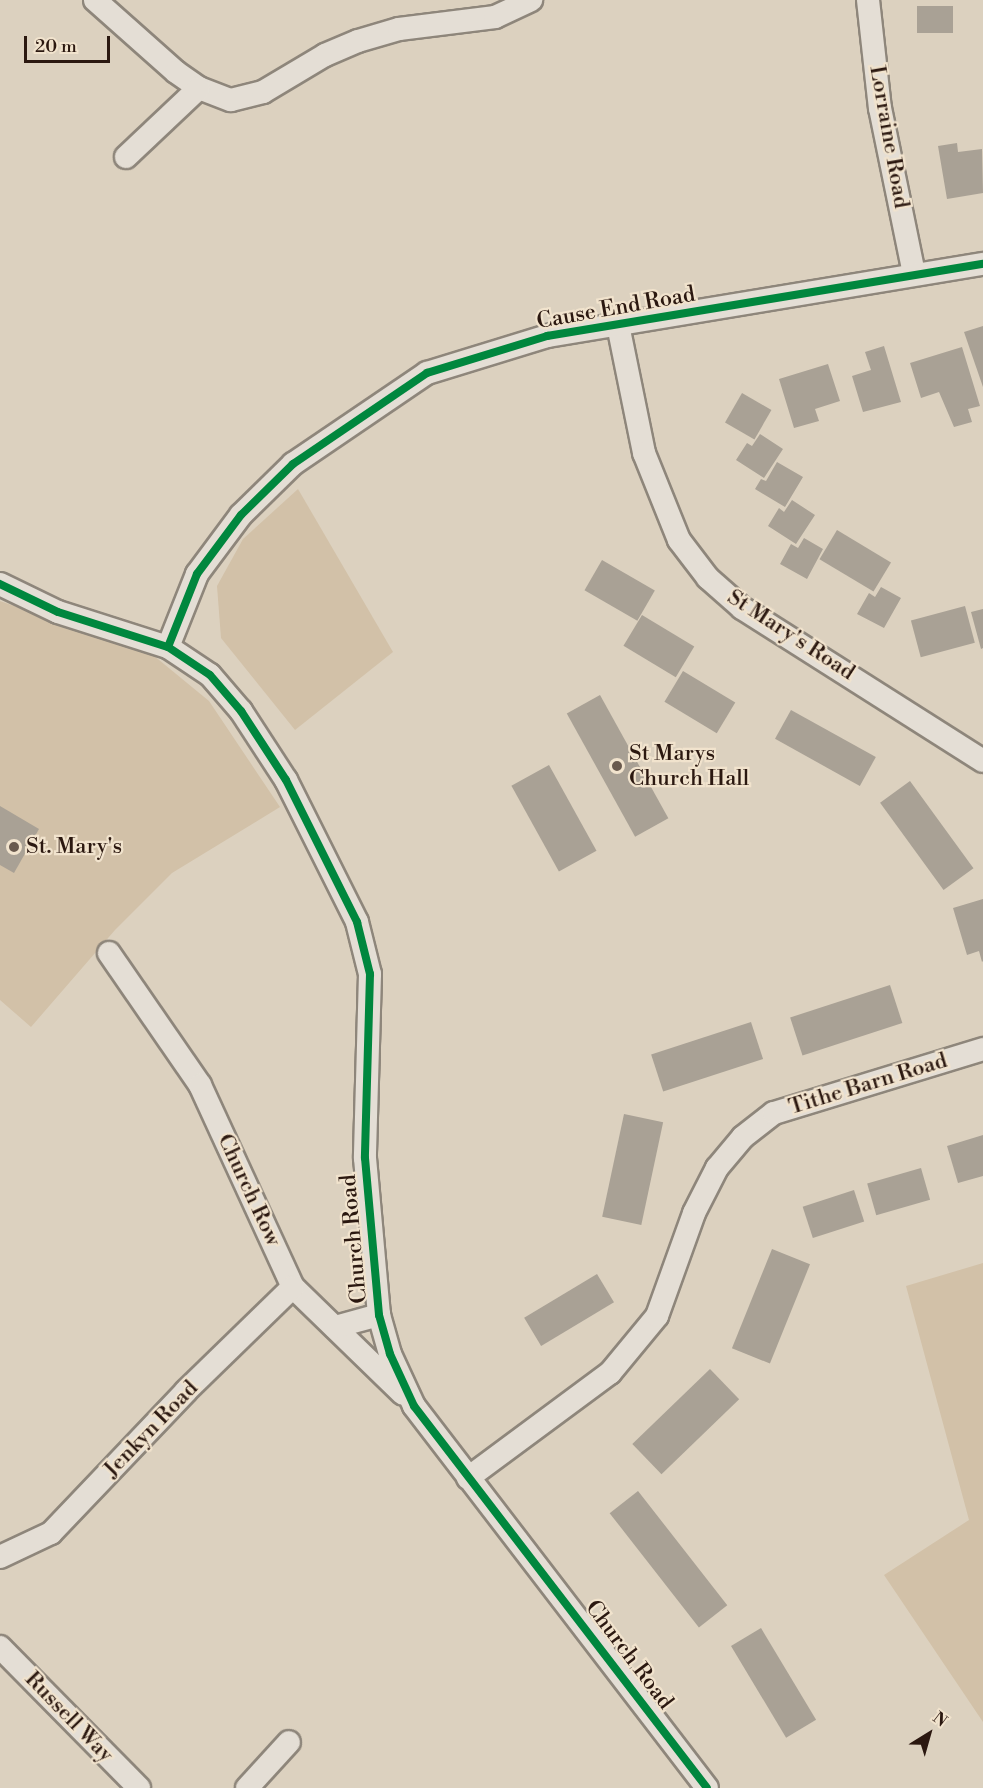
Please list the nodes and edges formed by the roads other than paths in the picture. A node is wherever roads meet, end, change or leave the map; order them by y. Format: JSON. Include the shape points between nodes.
{"nodes":[{"id":1,"x":95,"y":0,"type":"edge"},
{"id":2,"x":531,"y":0,"type":"edge"},
{"id":3,"x":868,"y":0,"type":"edge"},
{"id":4,"x":199,"y":88,"type":"junction"},
{"id":5,"x":126,"y":157,"type":"dead end"},
{"id":6,"x":983,"y":264,"type":"edge"},
{"id":7,"x":914,"y":274,"type":"junction"},
{"id":8,"x":618,"y":325,"type":"junction"},
{"id":9,"x":0,"y":584,"type":"edge"},
{"id":10,"x":168,"y":647,"type":"junction"},
{"id":11,"x":983,"y":761,"type":"edge"},
{"id":12,"x":110,"y":953,"type":"dead end"},
{"id":13,"x":983,"y":1049,"type":"edge"},
{"id":14,"x":293,"y":1287,"type":"junction"},
{"id":15,"x":379,"y":1315,"type":"junction"},
{"id":16,"x":335,"y":1327,"type":"junction"},
{"id":17,"x":414,"y":1406,"type":"junction"},
{"id":18,"x":468,"y":1478,"type":"junction"},
{"id":19,"x":0,"y":1557,"type":"edge"},
{"id":20,"x":0,"y":1647,"type":"edge"},
{"id":21,"x":289,"y":1742,"type":"dead end"},
{"id":22,"x":139,"y":1788,"type":"edge"},
{"id":23,"x":247,"y":1788,"type":"edge"},
{"id":24,"x":707,"y":1788,"type":"edge"}],
"edges":[{"from":1,"to":4,"type":"street"},
{"from":2,"to":4,"type":"street","via":[[495,17],[399,29],[358,41],[325,55],[263,92],[231,100]]},
{"from":3,"to":7,"type":"street","name":"Lorraine Road","via":[[880,108]]},
{"from":4,"to":5,"type":"street"},
{"from":6,"to":7,"type":"street","name":"Cause End Road"},
{"from":7,"to":8,"type":"street","name":"Cause End Road"},
{"from":8,"to":10,"type":"street","name":"Cause End Road","via":[[547,336],[427,373],[293,464],[242,515],[197,574]]},
{"from":8,"to":11,"type":"street","name":"St Mary's Road","via":[[644,453],[680,540],[708,578],[742,608]]},
{"from":9,"to":10,"type":"street","name":"Church Road","via":[[58,612]]},
{"from":10,"to":15,"type":"street","name":"Church Road","via":[[210,675],[241,711],[286,780],[357,922],[370,974],[365,1158]]},
{"from":12,"to":14,"type":"street","name":"Church Row","via":[[200,1085]]},
{"from":13,"to":18,"type":"street","name":"Tithe Barn Road","via":[[785,1109],[743,1137],[717,1168],[694,1213],[657,1316],[610,1373]]},
{"from":14,"to":16,"type":"street","name":"Church Row"},
{"from":14,"to":19,"type":"street","name":"Jenkyn Road","via":[[186,1391],[51,1533]]},
{"from":15,"to":16,"type":"street"},
{"from":15,"to":17,"type":"street","name":"Church Road","via":[[390,1354]]},
{"from":16,"to":17,"type":"street","name":"Church Row"},
{"from":17,"to":18,"type":"street","name":"Church Road"},
{"from":18,"to":24,"type":"street","name":"Church Road"},
{"from":20,"to":22,"type":"street","name":"Russell Way"},
{"from":21,"to":23,"type":"street"}]}
